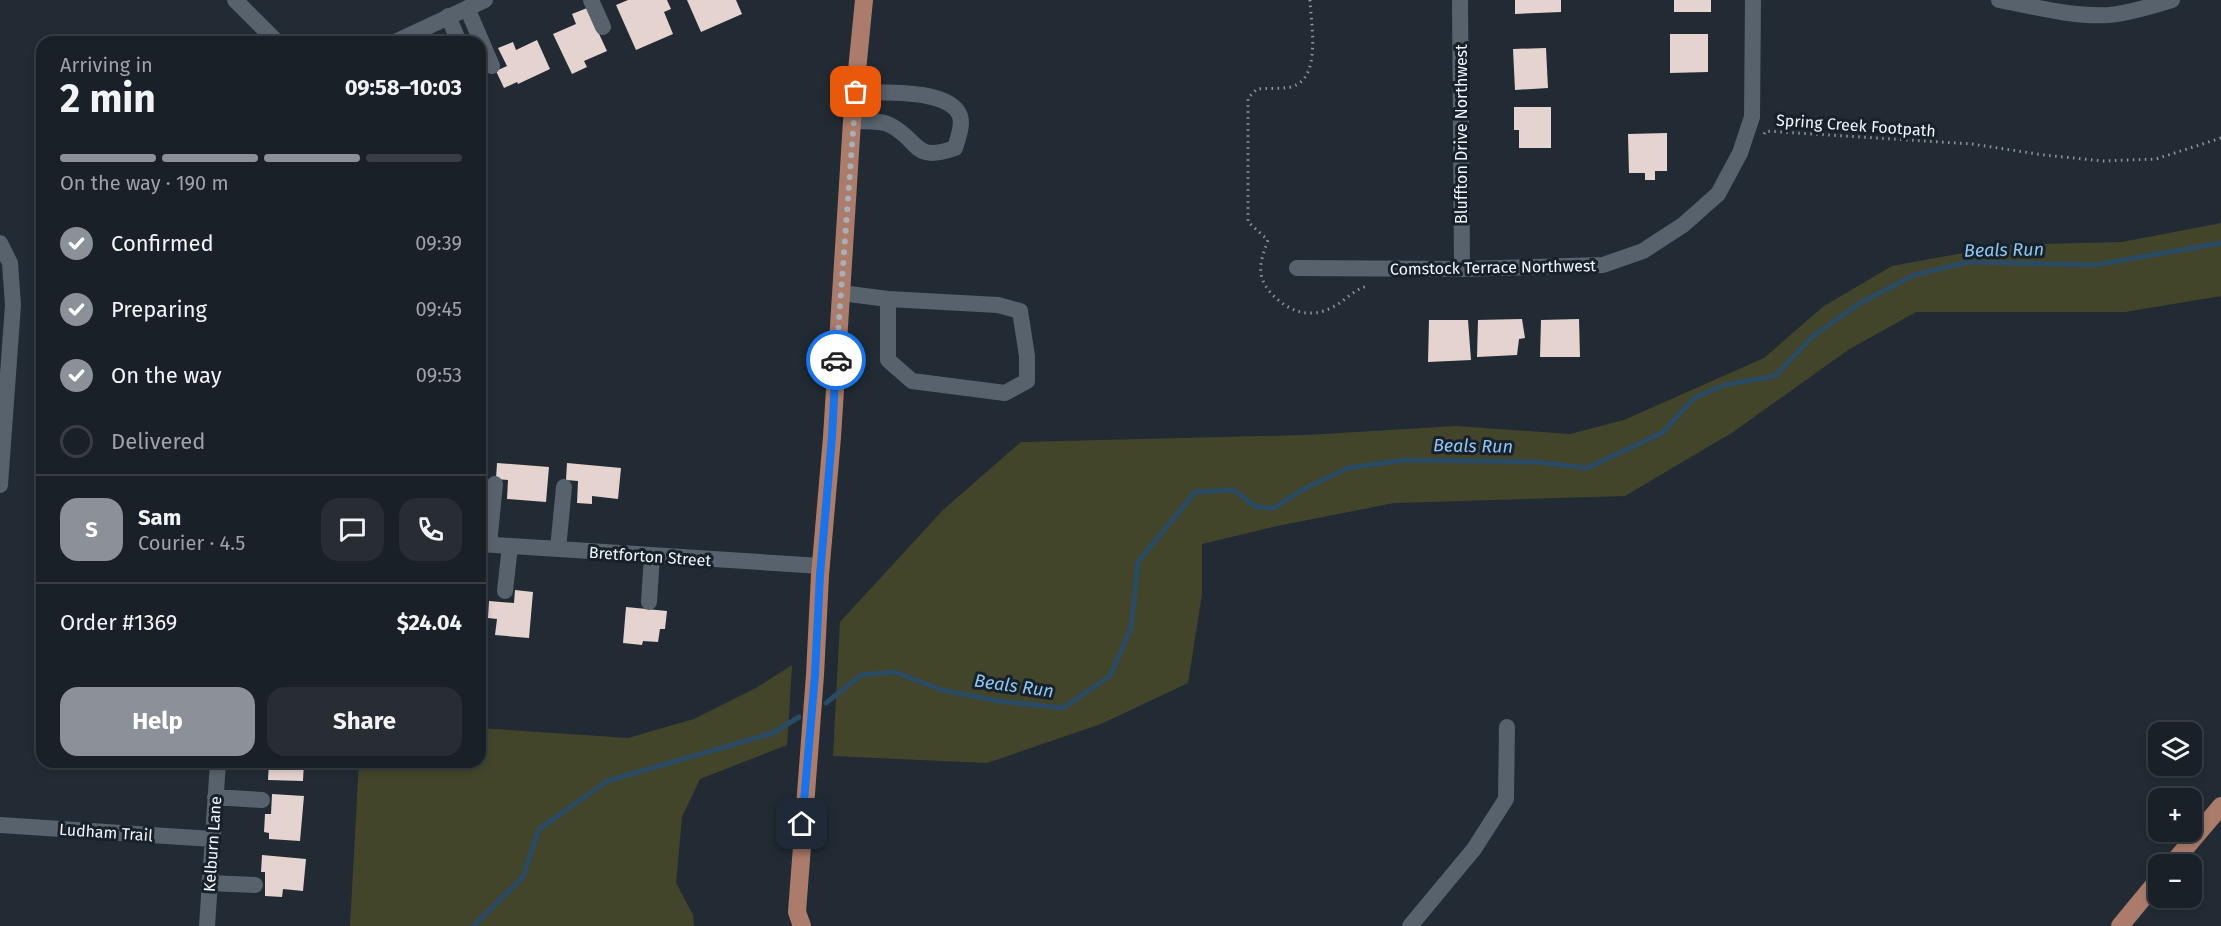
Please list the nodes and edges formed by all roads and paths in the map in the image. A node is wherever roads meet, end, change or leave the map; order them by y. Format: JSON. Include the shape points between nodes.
{"nodes":[{"id":1,"x":235,"y":0,"type":"edge"},
{"id":2,"x":485,"y":0,"type":"edge"},
{"id":3,"x":591,"y":0,"type":"edge"},
{"id":4,"x":864,"y":0,"type":"edge"},
{"id":5,"x":1310,"y":0,"type":"edge"},
{"id":6,"x":1460,"y":0,"type":"edge"},
{"id":7,"x":1753,"y":0,"type":"edge"},
{"id":8,"x":1999,"y":0,"type":"edge"},
{"id":9,"x":2172,"y":0,"type":"edge"},
{"id":10,"x":467,"y":8,"type":"junction"},
{"id":11,"x":448,"y":16,"type":"junction"},
{"id":12,"x":603,"y":27,"type":"dead end"},
{"id":13,"x":271,"y":36,"type":"edge"},
{"id":14,"x":407,"y":36,"type":"edge"},
{"id":15,"x":456,"y":36,"type":"edge"},
{"id":16,"x":479,"y":36,"type":"edge"},
{"id":17,"x":486,"y":52,"type":"edge"},
{"id":18,"x":492,"y":66,"type":"dead end"},
{"id":19,"x":856,"y":92,"type":"junction"},
{"id":20,"x":852,"y":121,"type":"junction"},
{"id":21,"x":2221,"y":138,"type":"edge"},
{"id":22,"x":1761,"y":140,"type":"dead end"},
{"id":23,"x":0,"y":243,"type":"edge"},
{"id":24,"x":1297,"y":268,"type":"dead end"},
{"id":25,"x":1462,"y":269,"type":"junction"},
{"id":26,"x":1375,"y":284,"type":"dead end"},
{"id":27,"x":841,"y":293,"type":"junction"},
{"id":28,"x":888,"y":299,"type":"junction"},
{"id":29,"x":495,"y":484,"type":"dead end"},
{"id":30,"x":0,"y":485,"type":"edge"},
{"id":31,"x":564,"y":487,"type":"dead end"},
{"id":32,"x":486,"y":533,"type":"edge"},
{"id":33,"x":486,"y":544,"type":"edge"},
{"id":34,"x":510,"y":546,"type":"junction"},
{"id":35,"x":558,"y":549,"type":"junction"},
{"id":36,"x":652,"y":556,"type":"junction"},
{"id":37,"x":821,"y":566,"type":"junction"},
{"id":38,"x":505,"y":591,"type":"dead end"},
{"id":39,"x":649,"y":602,"type":"dead end"},
{"id":40,"x":1507,"y":728,"type":"dead end"},
{"id":41,"x":217,"y":768,"type":"edge"},
{"id":42,"x":215,"y":797,"type":"junction"},
{"id":43,"x":262,"y":800,"type":"dead end"},
{"id":44,"x":2221,"y":806,"type":"edge"},
{"id":45,"x":0,"y":825,"type":"edge"},
{"id":46,"x":212,"y":838,"type":"junction"},
{"id":47,"x":2180,"y":854,"type":"edge"},
{"id":48,"x":209,"y":883,"type":"junction"},
{"id":49,"x":255,"y":885,"type":"dead end"},
{"id":50,"x":2148,"y":892,"type":"edge"},
{"id":51,"x":207,"y":926,"type":"edge"},
{"id":52,"x":802,"y":926,"type":"edge"},
{"id":53,"x":1410,"y":926,"type":"edge"},
{"id":54,"x":2120,"y":926,"type":"edge"}],
"edges":[{"from":1,"to":13,"type":"street"},
{"from":2,"to":10,"type":"street"},
{"from":3,"to":12,"type":"street"},
{"from":4,"to":19,"type":"main road"},
{"from":5,"to":26,"type":"path","via":[[1309,72],[1302,82],[1291,87],[1257,89],[1248,98],[1248,222],[1268,240],[1260,262],[1263,284],[1293,311],[1311,314],[1332,308],[1359,288]]},
{"from":6,"to":25,"type":"street","name":"Bluffton Drive Northwest"},
{"from":7,"to":25,"type":"street","name":"Comstock Terrace Northwest","via":[[1752,117],[1740,153],[1718,194],[1683,225],[1643,251],[1604,265]]},
{"from":8,"to":9,"type":"street","via":[[2062,12],[2109,15]]},
{"from":10,"to":11,"type":"street"},
{"from":10,"to":16,"type":"street"},
{"from":11,"to":14,"type":"street"},
{"from":11,"to":15,"type":"street"},
{"from":17,"to":18,"type":"street"},
{"from":19,"to":20,"type":"main road"},
{"from":19,"to":20,"type":"street","via":[[931,96],[949,101],[960,116],[960,130],[955,148],[935,155],[922,152],[889,124]]},
{"from":20,"to":27,"type":"main road"},
{"from":21,"to":22,"type":"path","name":"Spring Creek Footpath","via":[[2156,159],[2103,161],[1972,144],[1766,131]]},
{"from":23,"to":30,"type":"street","via":[[10,263],[13,305]]},
{"from":24,"to":25,"type":"street","name":"Comstock Terrace Northwest"},
{"from":27,"to":28,"type":"street"},
{"from":27,"to":37,"type":"main road"},
{"from":28,"to":28,"type":"street","via":[[998,305],[1020,310],[1027,356],[1026,381],[1005,393],[912,381],[888,360]]},
{"from":29,"to":32,"type":"street"},
{"from":31,"to":35,"type":"street"},
{"from":33,"to":34,"type":"street","name":"Bretforton Street"},
{"from":34,"to":35,"type":"street","name":"Bretforton Street"},
{"from":34,"to":38,"type":"street"},
{"from":35,"to":36,"type":"street","name":"Bretforton Street"},
{"from":36,"to":37,"type":"street","name":"Bretforton Street"},
{"from":36,"to":39,"type":"street"},
{"from":37,"to":52,"type":"main road","via":[[796,912]]},
{"from":40,"to":53,"type":"street","via":[[1506,799],[1474,849]]},
{"from":41,"to":42,"type":"street","name":"Kelburn Lane"},
{"from":42,"to":43,"type":"street"},
{"from":42,"to":46,"type":"street","name":"Kelburn Lane"},
{"from":44,"to":47,"type":"main road"},
{"from":45,"to":46,"type":"street","name":"Ludham Trail"},
{"from":46,"to":48,"type":"street","name":"Kelburn Lane"},
{"from":48,"to":49,"type":"street"},
{"from":48,"to":51,"type":"street","name":"Kelburn Lane"},
{"from":50,"to":54,"type":"main road"}]}
